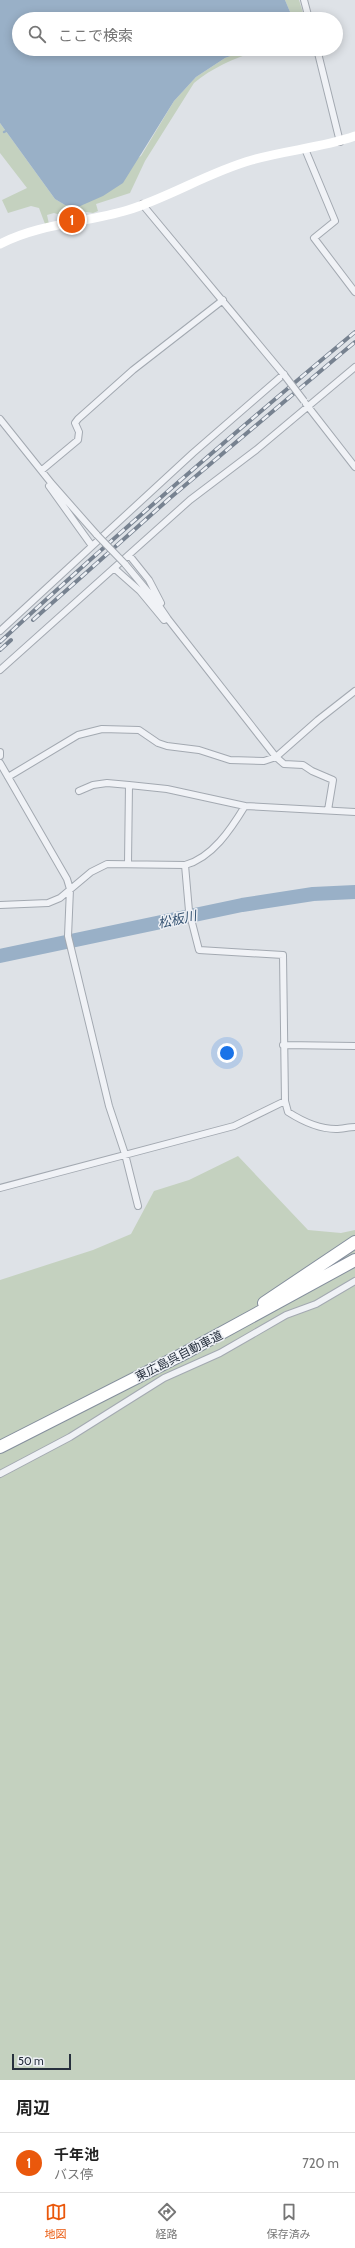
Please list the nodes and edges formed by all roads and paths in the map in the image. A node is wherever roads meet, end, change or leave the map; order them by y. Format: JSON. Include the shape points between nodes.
{"nodes":[{"id":1,"x":304,"y":0,"type":"edge"},
{"id":2,"x":307,"y":12,"type":"edge"},
{"id":3,"x":318,"y":56,"type":"edge"},
{"id":4,"x":355,"y":136,"type":"edge"},
{"id":5,"x":340,"y":142,"type":"junction"},
{"id":6,"x":305,"y":149,"type":"junction"},
{"id":7,"x":142,"y":204,"type":"junction"},
{"id":8,"x":0,"y":244,"type":"edge"},
{"id":9,"x":355,"y":292,"type":"edge"},
{"id":10,"x":223,"y":300,"type":"junction"},
{"id":11,"x":355,"y":367,"type":"edge"},
{"id":12,"x":285,"y":375,"type":"junction"},
{"id":13,"x":306,"y":403,"type":"junction"},
{"id":14,"x":0,"y":419,"type":"edge"},
{"id":15,"x":355,"y":467,"type":"edge"},
{"id":16,"x":42,"y":470,"type":"junction"},
{"id":17,"x":52,"y":484,"type":"junction"},
{"id":18,"x":92,"y":546,"type":"junction"},
{"id":19,"x":129,"y":555,"type":"junction"},
{"id":20,"x":114,"y":568,"type":"junction"},
{"id":21,"x":168,"y":619,"type":"junction"},
{"id":22,"x":0,"y":631,"type":"edge"},
{"id":23,"x":0,"y":670,"type":"edge"},
{"id":24,"x":355,"y":691,"type":"edge"},
{"id":25,"x":0,"y":752,"type":"edge"},
{"id":26,"x":0,"y":756,"type":"edge"},
{"id":27,"x":276,"y":757,"type":"junction"},
{"id":28,"x":0,"y":763,"type":"edge"},
{"id":29,"x":8,"y":777,"type":"junction"},
{"id":30,"x":129,"y":784,"type":"junction"},
{"id":31,"x":79,"y":791,"type":"dead end"},
{"id":32,"x":245,"y":806,"type":"junction"},
{"id":33,"x":328,"y":810,"type":"junction"},
{"id":34,"x":355,"y":812,"type":"edge"},
{"id":35,"x":128,"y":863,"type":"junction"},
{"id":36,"x":185,"y":865,"type":"junction"},
{"id":37,"x":70,"y":889,"type":"junction"},
{"id":38,"x":60,"y":898,"type":"junction"},
{"id":39,"x":68,"y":904,"type":"junction"},
{"id":40,"x":0,"y":905,"type":"edge"},
{"id":41,"x":283,"y":1045,"type":"junction"},
{"id":42,"x":355,"y":1046,"type":"edge"},
{"id":43,"x":285,"y":1101,"type":"junction"},
{"id":44,"x":355,"y":1127,"type":"edge"},
{"id":45,"x":125,"y":1154,"type":"junction"},
{"id":46,"x":0,"y":1188,"type":"edge"},
{"id":47,"x":138,"y":1206,"type":"dead end"},
{"id":48,"x":355,"y":1242,"type":"edge"},
{"id":49,"x":355,"y":1260,"type":"edge"},
{"id":50,"x":355,"y":1281,"type":"edge"},
{"id":51,"x":183,"y":1354,"type":"junction"},
{"id":52,"x":0,"y":1447,"type":"edge"},
{"id":53,"x":0,"y":1474,"type":"edge"}],
"edges":[{"from":1,"to":2,"type":"street"},
{"from":3,"to":5,"type":"street"},
{"from":4,"to":5,"type":"street"},
{"from":5,"to":6,"type":"street"},
{"from":6,"to":7,"type":"street","via":[[251,160]]},
{"from":6,"to":9,"type":"street","via":[[335,221],[314,238]]},
{"from":7,"to":8,"type":"street","via":[[128,210],[38,229]]},
{"from":7,"to":10,"type":"street"},
{"from":10,"to":12,"type":"street"},
{"from":10,"to":16,"type":"street","via":[[133,370],[78,418],[78,440]]},
{"from":11,"to":13,"type":"street"},
{"from":12,"to":13,"type":"street","bridge":true},
{"from":12,"to":18,"type":"street"},
{"from":13,"to":15,"type":"street"},
{"from":13,"to":19,"type":"street","via":[[256,450],[190,500]]},
{"from":14,"to":16,"type":"street"},
{"from":16,"to":17,"type":"street"},
{"from":17,"to":18,"type":"street","via":[[48,486]]},
{"from":17,"to":21,"type":"street","bridge":true,"via":[[125,564]]},
{"from":18,"to":22,"type":"street"},
{"from":19,"to":20,"type":"street"},
{"from":19,"to":21,"type":"street","via":[[149,580]]},
{"from":20,"to":21,"type":"street","via":[[140,591],[164,620]]},
{"from":20,"to":23,"type":"street"},
{"from":21,"to":27,"type":"street"},
{"from":24,"to":27,"type":"street"},
{"from":25,"to":26,"type":"street"},
{"from":27,"to":29,"type":"street","via":[[264,761],[230,760],[198,750],[167,746],[139,730],[102,729],[78,735]]},
{"from":27,"to":33,"type":"street","via":[[284,764],[303,765],[333,780]]},
{"from":28,"to":29,"type":"street"},
{"from":29,"to":37,"type":"street","via":[[67,879]]},
{"from":30,"to":31,"type":"street","via":[[107,783]]},
{"from":30,"to":32,"type":"street","via":[[167,789]]},
{"from":30,"to":35,"type":"street"},
{"from":32,"to":33,"type":"street"},
{"from":32,"to":36,"type":"street","via":[[227,835],[194,863]]},
{"from":33,"to":34,"type":"street"},
{"from":35,"to":36,"type":"street"},
{"from":35,"to":37,"type":"street","via":[[107,864],[91,872]]},
{"from":36,"to":41,"type":"street","via":[[190,911],[199,950],[283,955]]},
{"from":37,"to":38,"type":"street"},
{"from":37,"to":39,"type":"street"},
{"from":38,"to":39,"type":"street"},
{"from":38,"to":40,"type":"street","via":[[48,903]]},
{"from":39,"to":45,"type":"street","via":[[68,936],[109,1106]]},
{"from":41,"to":42,"type":"street"},
{"from":41,"to":43,"type":"street"},
{"from":43,"to":44,"type":"street","via":[[288,1112],[299,1120],[319,1127]]},
{"from":43,"to":45,"type":"street","via":[[234,1126]]},
{"from":45,"to":46,"type":"street"},
{"from":45,"to":47,"type":"street"},
{"from":48,"to":51,"type":"highway"},
{"from":49,"to":51,"type":"highway","name":"東広島呉自動車道"},
{"from":50,"to":53,"type":"street","via":[[316,1304],[286,1315],[220,1352],[164,1378],[70,1437]]},
{"from":51,"to":52,"type":"highway","name":"東広島呉自動車道"}]}
